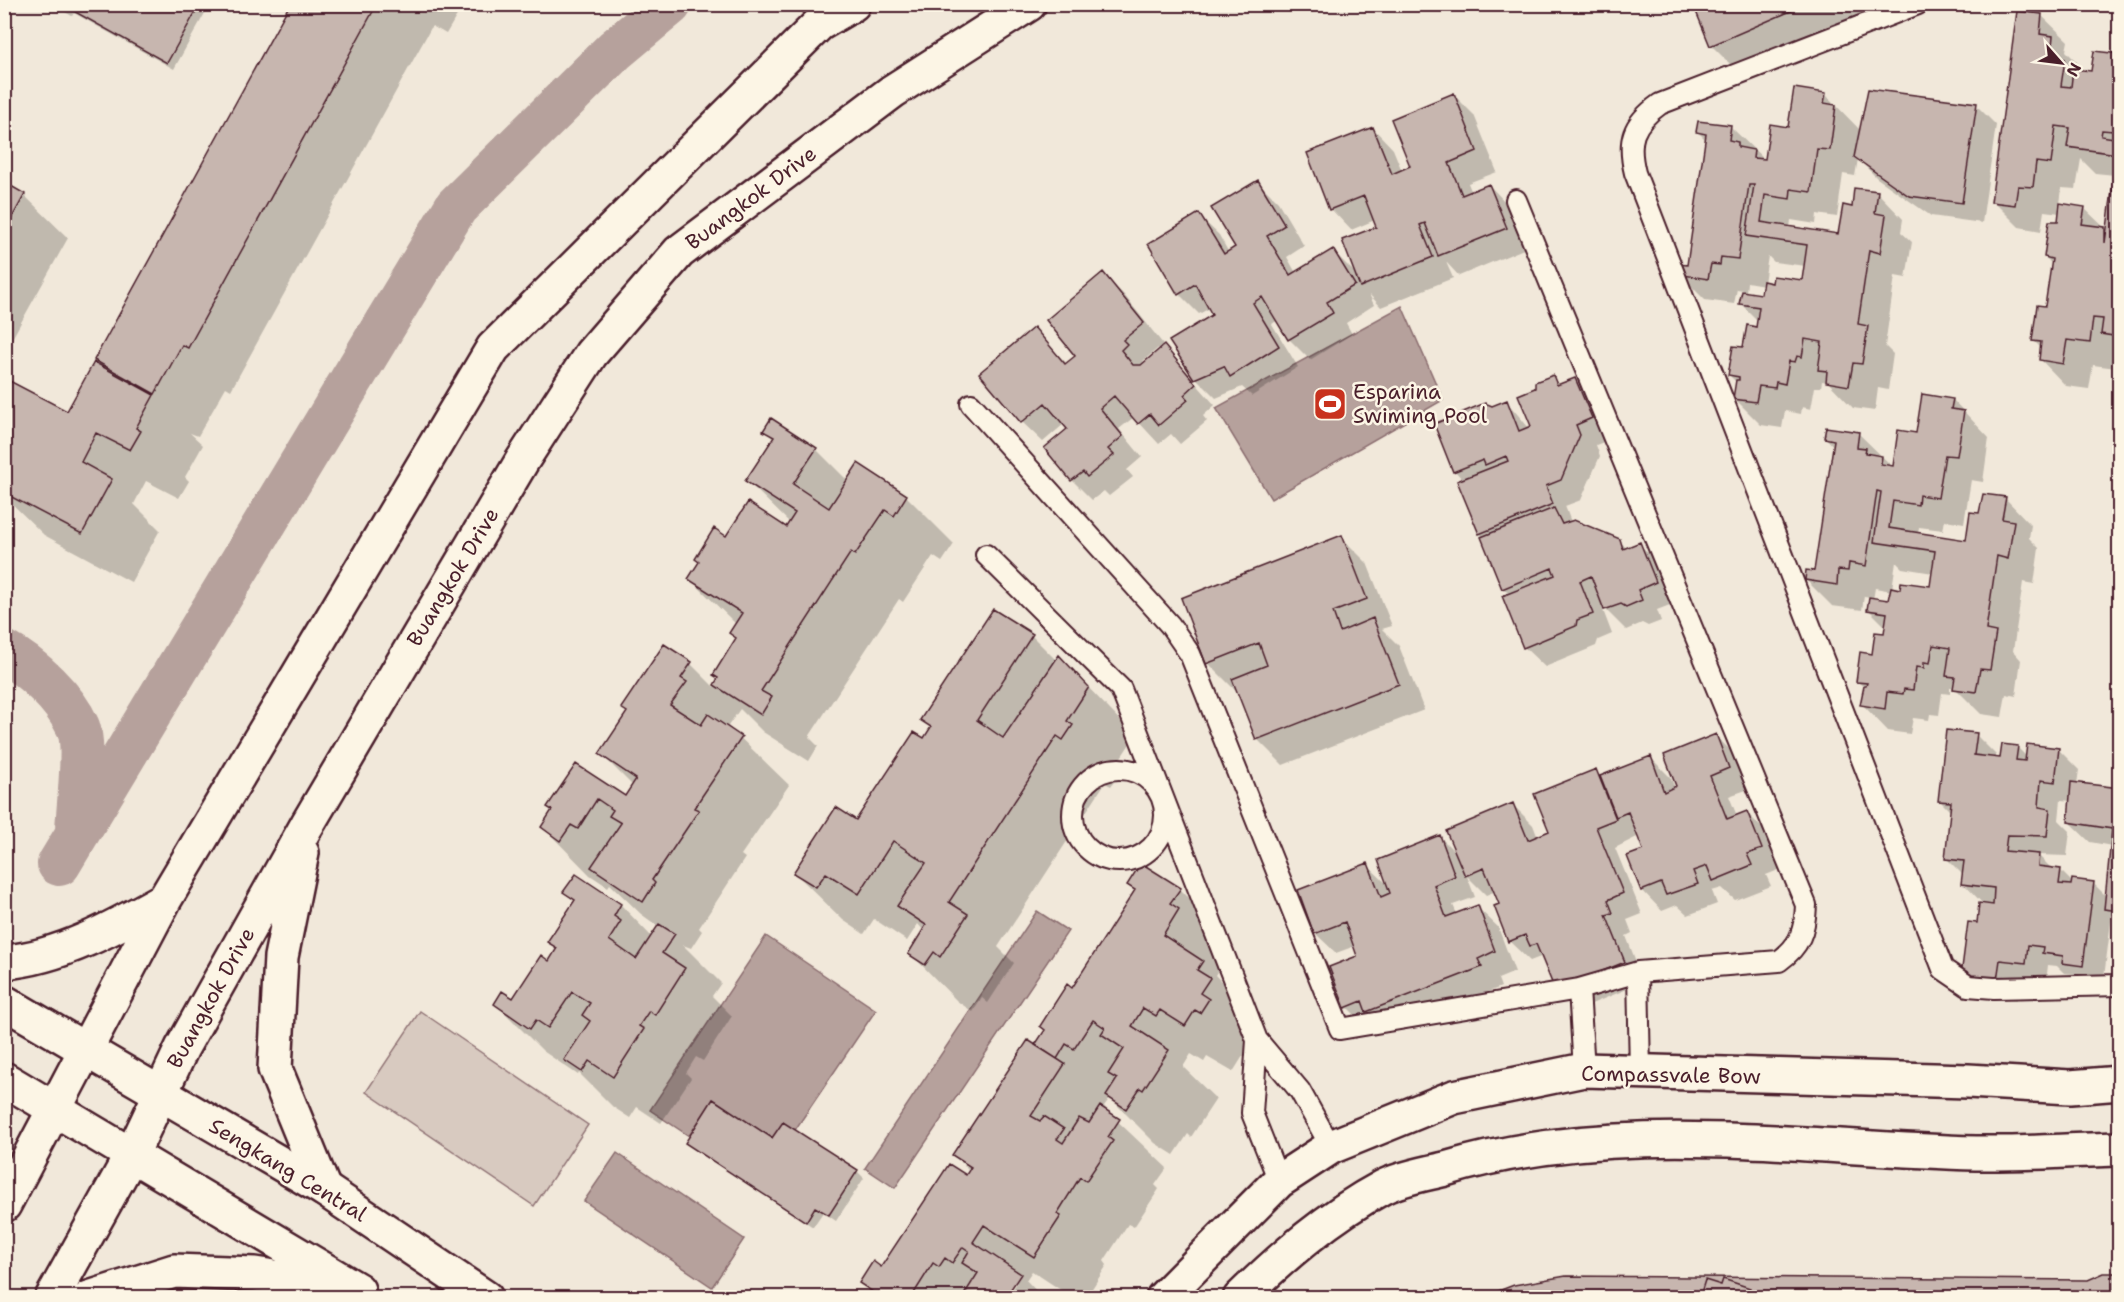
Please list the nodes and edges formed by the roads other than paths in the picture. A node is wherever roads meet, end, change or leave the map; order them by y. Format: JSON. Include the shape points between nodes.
{"nodes":[{"id":1,"x":853,"y":4,"type":"edge"},
{"id":2,"x":1029,"y":4,"type":"edge"},
{"id":3,"x":1918,"y":4,"type":"edge"},
{"id":4,"x":1516,"y":200,"type":"dead end"},
{"id":5,"x":971,"y":404,"type":"dead end"},
{"id":6,"x":986,"y":555,"type":"dead end"},
{"id":7,"x":1163,"y":799,"type":"junction"},
{"id":8,"x":308,"y":825,"type":"junction"},
{"id":9,"x":165,"y":899,"type":"junction"},
{"id":10,"x":4,"y":962,"type":"edge"},
{"id":11,"x":1638,"y":972,"type":"junction"},
{"id":12,"x":2120,"y":986,"type":"edge"},
{"id":13,"x":1579,"y":989,"type":"junction"},
{"id":14,"x":4,"y":1002,"type":"edge"},
{"id":15,"x":1257,"y":1040,"type":"junction"},
{"id":16,"x":86,"y":1050,"type":"junction"},
{"id":17,"x":1584,"y":1070,"type":"junction"},
{"id":18,"x":1640,"y":1072,"type":"junction"},
{"id":19,"x":4,"y":1079,"type":"edge"},
{"id":20,"x":2120,"y":1083,"type":"edge"},
{"id":21,"x":2070,"y":1087,"type":"junction"},
{"id":22,"x":161,"y":1092,"type":"junction"},
{"id":23,"x":2120,"y":1104,"type":"edge"},
{"id":24,"x":55,"y":1109,"type":"junction"},
{"id":25,"x":1331,"y":1147,"type":"junction"},
{"id":26,"x":2120,"y":1149,"type":"edge"},
{"id":27,"x":132,"y":1154,"type":"junction"},
{"id":28,"x":1280,"y":1181,"type":"junction"},
{"id":29,"x":324,"y":1189,"type":"junction"},
{"id":30,"x":4,"y":1204,"type":"edge"},
{"id":31,"x":363,"y":1294,"type":"edge"},
{"id":32,"x":52,"y":1298,"type":"edge"},
{"id":33,"x":89,"y":1298,"type":"edge"},
{"id":34,"x":486,"y":1298,"type":"edge"},
{"id":35,"x":1163,"y":1298,"type":"edge"},
{"id":36,"x":1240,"y":1298,"type":"edge"}],
"edges":[{"from":1,"to":9,"type":"main road","via":[[819,24],[494,348]]},
{"from":2,"to":8,"type":"main road","name":"Buangkok Drive","via":[[893,91],[679,252],[591,354],[492,512]]},
{"from":3,"to":12,"type":"lane","via":[[1660,104],[1642,117],[1634,133],[1631,154],[1635,173],[1943,969],[1968,986]]},
{"from":4,"to":11,"type":"lane","via":[[1806,905],[1805,929],[1794,950],[1779,961]]},
{"from":5,"to":13,"type":"lane","via":[[1170,625],[1190,654],[1340,1029]]},
{"from":6,"to":7,"type":"lane","via":[[1121,689]]},
{"from":7,"to":7,"type":"lane","via":[[1164,829],[1144,854],[1130,860],[1099,858],[1077,836],[1073,820],[1076,798],[1089,779],[1101,771],[1116,767],[1145,775]]},
{"from":7,"to":15,"type":"lane"},
{"from":8,"to":22,"type":"main road","name":"Buangkok Drive"},
{"from":8,"to":29,"type":"main road","via":[[281,957],[275,1069]]},
{"from":9,"to":10,"type":"main road","via":[[113,929],[27,960]]},
{"from":9,"to":16,"type":"main road"},
{"from":11,"to":13,"type":"lane"},
{"from":11,"to":18,"type":"lane"},
{"from":13,"to":17,"type":"lane"},
{"from":14,"to":16,"type":"main road","name":"Sengkang Central"},
{"from":15,"to":25,"type":"lane","via":[[1300,1090]]},
{"from":15,"to":28,"type":"lane","via":[[1252,1113]]},
{"from":16,"to":22,"type":"main road","name":"Sengkang Central"},
{"from":16,"to":24,"type":"main road"},
{"from":17,"to":18,"type":"main road","name":"Compassvale Bow"},
{"from":17,"to":25,"type":"main road","name":"Compassvale Bow","via":[[1454,1097]]},
{"from":18,"to":21,"type":"main road","name":"Compassvale Bow"},
{"from":19,"to":24,"type":"main road"},
{"from":20,"to":21,"type":"main road","name":"Compassvale Bow"},
{"from":21,"to":23,"type":"main road","name":"Compassvale Bow"},
{"from":22,"to":27,"type":"main road","name":"Buangkok Drive"},
{"from":22,"to":29,"type":"main road","name":"Sengkang Central"},
{"from":24,"to":27,"type":"main road"},
{"from":24,"to":30,"type":"main road"},
{"from":25,"to":28,"type":"main road","name":"Compassvale Bow"},
{"from":26,"to":36,"type":"main road","via":[[1977,1153],[1676,1140],[1594,1140],[1533,1147],[1384,1187],[1292,1247]]},
{"from":27,"to":31,"type":"main road"},
{"from":27,"to":32,"type":"main road","name":"Buangkok Drive"},
{"from":28,"to":35,"type":"main road","name":"Compassvale Bow"},
{"from":29,"to":34,"type":"main road","name":"Sengkang Central"},
{"from":31,"to":33,"type":"main road","via":[[255,1274],[174,1271]]}]}
